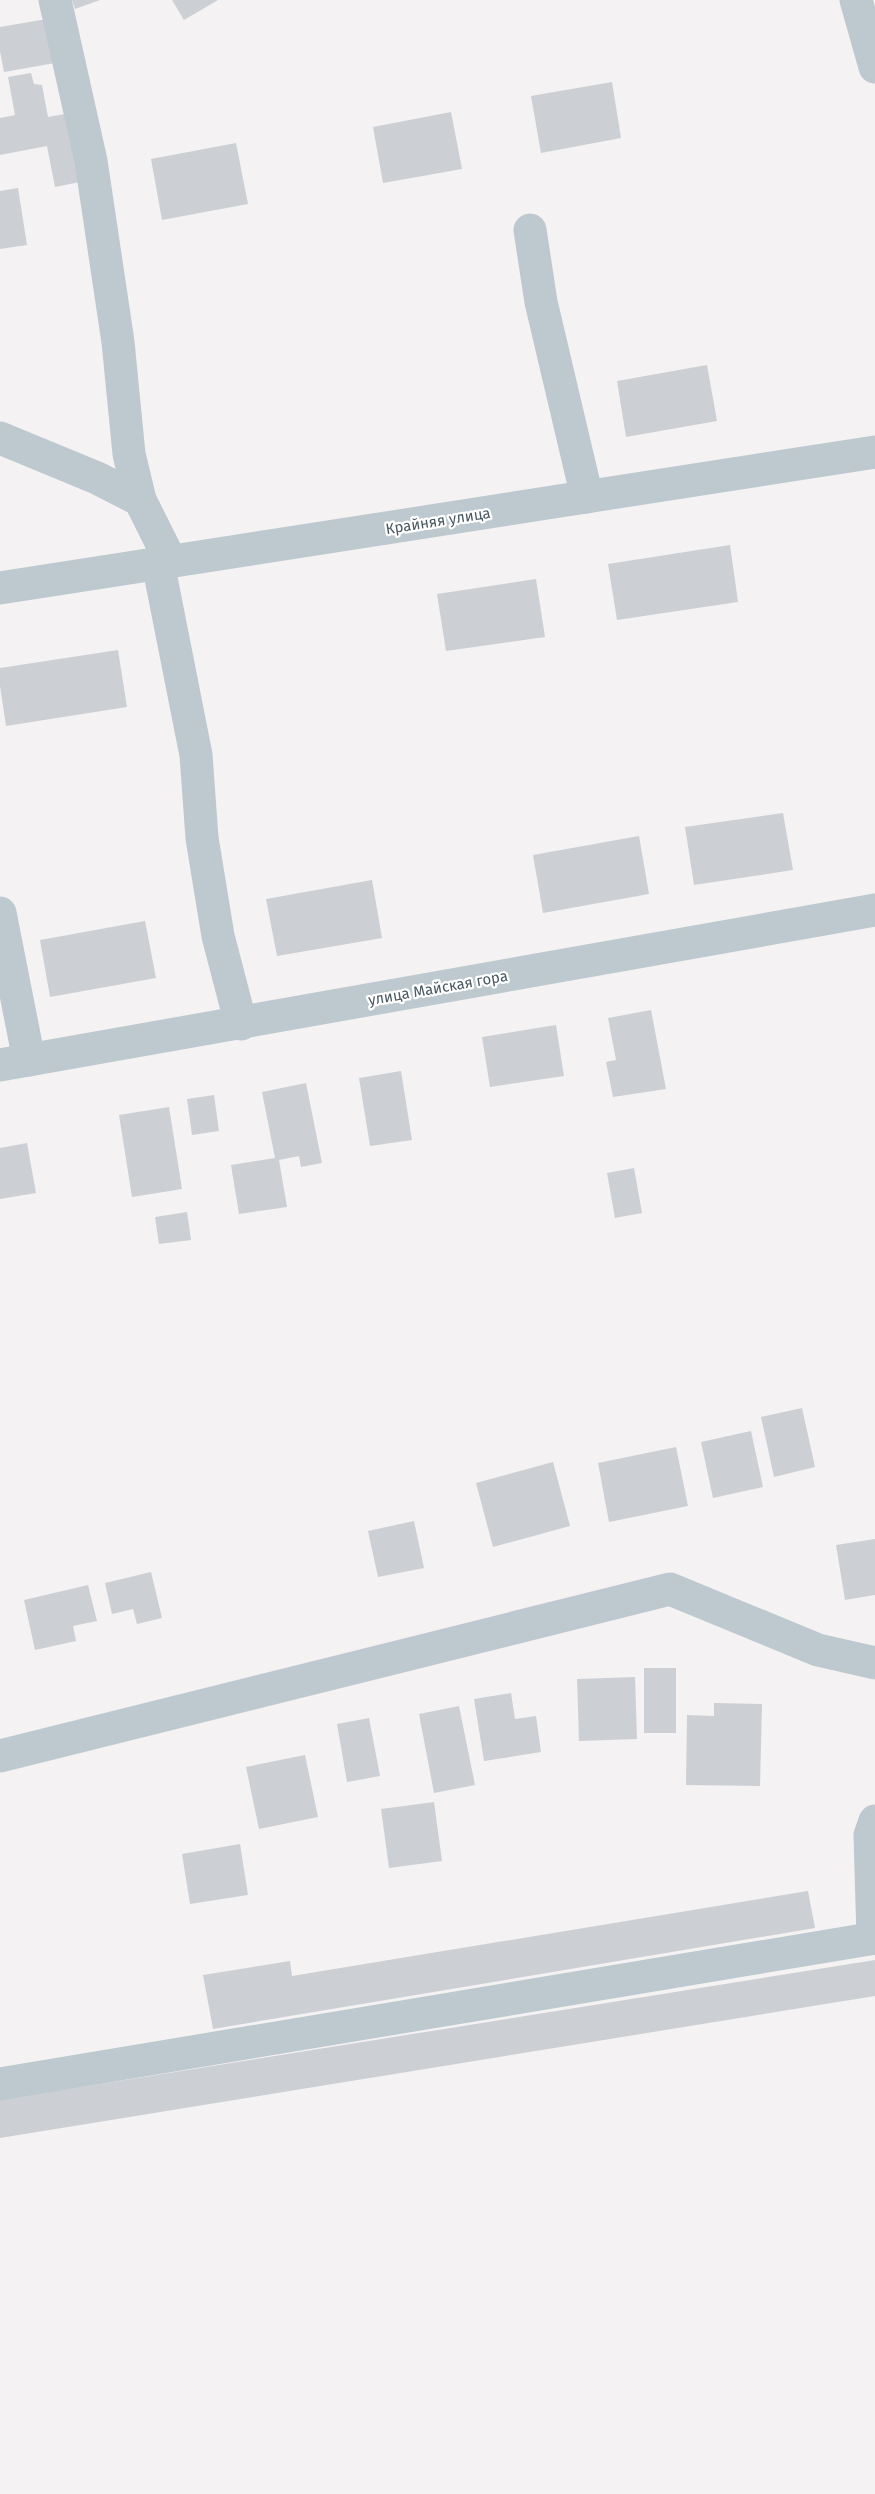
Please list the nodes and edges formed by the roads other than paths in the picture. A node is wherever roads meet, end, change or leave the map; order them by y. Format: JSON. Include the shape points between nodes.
{"nodes":[{"id":1,"x":55,"y":0,"type":"edge"},
{"id":2,"x":856,"y":0,"type":"edge"},
{"id":3,"x":875,"y":67,"type":"edge"},
{"id":4,"x":530,"y":230,"type":"dead end"},
{"id":5,"x":0,"y":438,"type":"edge"},
{"id":6,"x":875,"y":452,"type":"edge"},
{"id":7,"x":587,"y":497,"type":"junction"},
{"id":8,"x":140,"y":500,"type":"junction"},
{"id":9,"x":165,"y":563,"type":"junction"},
{"id":10,"x":0,"y":588,"type":"edge"},
{"id":11,"x":875,"y":910,"type":"edge"},
{"id":12,"x":0,"y":913,"type":"edge"},
{"id":13,"x":241,"y":1024,"type":"junction"},
{"id":14,"x":14,"y":1063,"type":"edge"},
{"id":15,"x":875,"y":1663,"type":"edge"},
{"id":16,"x":0,"y":1756,"type":"edge"},
{"id":17,"x":875,"y":1821,"type":"edge"},
{"id":18,"x":874,"y":1938,"type":"edge"},
{"id":19,"x":0,"y":2084,"type":"edge"}],
"edges":[{"from":1,"to":8,"type":"street","via":[[91,161],[118,342],[129,454]]},
{"from":2,"to":3,"type":"street"},
{"from":4,"to":7,"type":"street","via":[[541,302]]},
{"from":5,"to":8,"type":"street"},
{"from":6,"to":7,"type":"street","name":"Крайняя улица"},
{"from":7,"to":9,"type":"street","name":"Крайняя улица"},
{"from":8,"to":9,"type":"street"},
{"from":9,"to":10,"type":"street","name":"Крайняя улица"},
{"from":9,"to":13,"type":"street","via":[[196,755],[201,838],[218,936]]},
{"from":11,"to":13,"type":"street","name":"улица Майская гора"},
{"from":12,"to":14,"type":"street"},
{"from":13,"to":14,"type":"street","name":"улица Майская гора"},
{"from":15,"to":16,"type":"street","via":[[818,1650],[670,1589]]},
{"from":17,"to":18,"type":"street","via":[[870,1836]]},
{"from":18,"to":19,"type":"street"}]}
